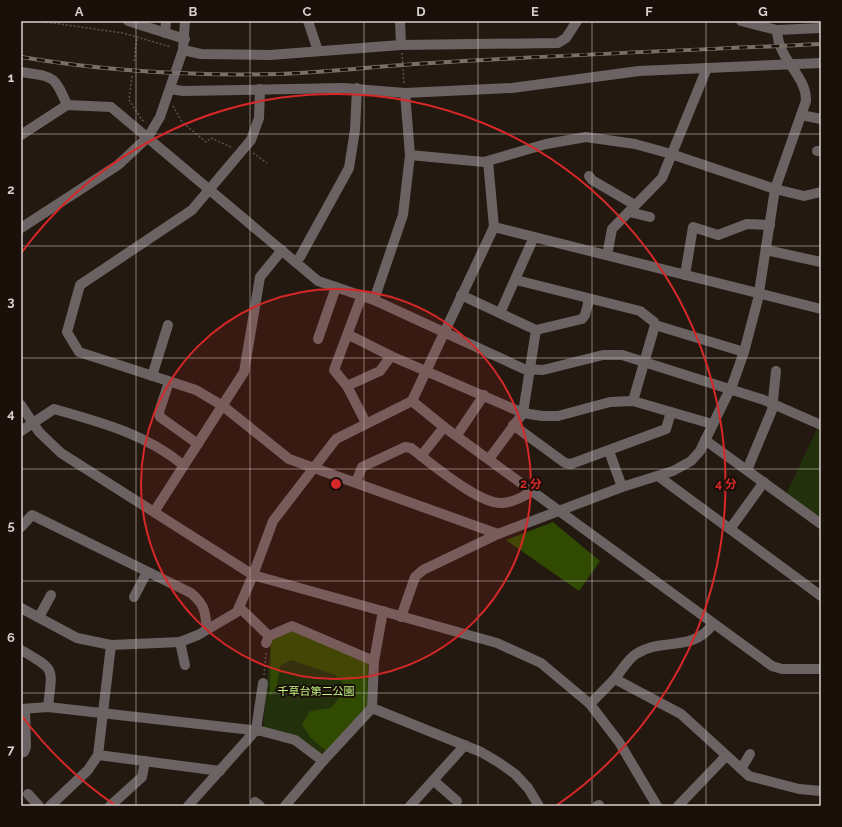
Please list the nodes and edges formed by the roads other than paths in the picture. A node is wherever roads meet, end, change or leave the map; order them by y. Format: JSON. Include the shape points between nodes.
{"nodes":[{"id":1,"x":128,"y":21,"type":"edge"},
{"id":2,"x":166,"y":21,"type":"edge"},
{"id":3,"x":185,"y":21,"type":"edge"},
{"id":4,"x":308,"y":21,"type":"edge"},
{"id":5,"x":400,"y":21,"type":"edge"},
{"id":6,"x":577,"y":21,"type":"edge"},
{"id":7,"x":741,"y":21,"type":"edge"},
{"id":8,"x":772,"y":27,"type":"edge"},
{"id":9,"x":821,"y":28,"type":"edge"},
{"id":10,"x":165,"y":33,"type":"junction"},
{"id":11,"x":184,"y":39,"type":"junction"},
{"id":12,"x":402,"y":47,"type":"junction"},
{"id":13,"x":183,"y":50,"type":"junction"},
{"id":14,"x":318,"y":51,"type":"junction"},
{"id":15,"x":821,"y":63,"type":"edge"},
{"id":16,"x":790,"y":66,"type":"junction"},
{"id":17,"x":707,"y":68,"type":"junction"},
{"id":18,"x":21,"y":72,"type":"edge"},
{"id":19,"x":357,"y":88,"type":"junction"},
{"id":20,"x":170,"y":89,"type":"junction"},
{"id":21,"x":260,"y":89,"type":"junction"},
{"id":22,"x":405,"y":90,"type":"junction"},
{"id":23,"x":67,"y":105,"type":"junction"},
{"id":24,"x":801,"y":115,"type":"junction"},
{"id":25,"x":821,"y":119,"type":"edge"},
{"id":26,"x":21,"y":135,"type":"edge"},
{"id":27,"x":148,"y":137,"type":"junction"},
{"id":28,"x":671,"y":154,"type":"junction"},
{"id":29,"x":410,"y":155,"type":"junction"},
{"id":30,"x":488,"y":161,"type":"junction"},
{"id":31,"x":590,"y":176,"type":"dead end"},
{"id":32,"x":775,"y":189,"type":"junction"},
{"id":33,"x":209,"y":190,"type":"junction"},
{"id":34,"x":821,"y":192,"type":"edge"},
{"id":35,"x":632,"y":208,"type":"junction"},
{"id":36,"x":650,"y":217,"type":"dead end"},
{"id":37,"x":770,"y":224,"type":"junction"},
{"id":38,"x":494,"y":227,"type":"junction"},
{"id":39,"x":21,"y":228,"type":"edge"},
{"id":40,"x":534,"y":237,"type":"junction"},
{"id":41,"x":282,"y":250,"type":"junction"},
{"id":42,"x":766,"y":250,"type":"junction"},
{"id":43,"x":607,"y":255,"type":"junction"},
{"id":44,"x":295,"y":262,"type":"junction"},
{"id":45,"x":821,"y":262,"type":"edge"},
{"id":46,"x":685,"y":275,"type":"junction"},
{"id":47,"x":516,"y":280,"type":"junction"},
{"id":48,"x":336,"y":287,"type":"junction"},
{"id":49,"x":758,"y":293,"type":"junction"},
{"id":50,"x":362,"y":295,"type":"junction"},
{"id":51,"x":461,"y":295,"type":"junction"},
{"id":52,"x":374,"y":300,"type":"junction"},
{"id":53,"x":589,"y":300,"type":"junction"},
{"id":54,"x":821,"y":309,"type":"edge"},
{"id":55,"x":500,"y":313,"type":"junction"},
{"id":56,"x":168,"y":325,"type":"dead end"},
{"id":57,"x":655,"y":325,"type":"junction"},
{"id":58,"x":536,"y":330,"type":"junction"},
{"id":59,"x":444,"y":333,"type":"junction"},
{"id":60,"x":349,"y":335,"type":"junction"},
{"id":61,"x":318,"y":339,"type":"dead end"},
{"id":62,"x":744,"y":352,"type":"junction"},
{"id":63,"x":391,"y":356,"type":"junction"},
{"id":64,"x":643,"y":362,"type":"junction"},
{"id":65,"x":529,"y":370,"type":"junction"},
{"id":66,"x":426,"y":371,"type":"junction"},
{"id":67,"x":776,"y":371,"type":"dead end"},
{"id":68,"x":152,"y":376,"type":"junction"},
{"id":69,"x":169,"y":382,"type":"junction"},
{"id":70,"x":347,"y":386,"type":"junction"},
{"id":71,"x":730,"y":389,"type":"junction"},
{"id":72,"x":484,"y":396,"type":"junction"},
{"id":73,"x":412,"y":401,"type":"junction"},
{"id":74,"x":633,"y":401,"type":"junction"},
{"id":75,"x":774,"y":404,"type":"junction"},
{"id":76,"x":21,"y":405,"type":"edge"},
{"id":77,"x":223,"y":406,"type":"junction"},
{"id":78,"x":671,"y":412,"type":"junction"},
{"id":79,"x":523,"y":413,"type":"junction"},
{"id":80,"x":33,"y":422,"type":"junction"},
{"id":81,"x":366,"y":423,"type":"junction"},
{"id":82,"x":712,"y":424,"type":"junction"},
{"id":83,"x":513,"y":425,"type":"junction"},
{"id":84,"x":821,"y":425,"type":"edge"},
{"id":85,"x":444,"y":427,"type":"junction"},
{"id":86,"x":21,"y":431,"type":"edge"},
{"id":87,"x":457,"y":435,"type":"junction"},
{"id":88,"x":705,"y":440,"type":"junction"},
{"id":89,"x":198,"y":444,"type":"junction"},
{"id":90,"x":609,"y":452,"type":"junction"},
{"id":91,"x":421,"y":456,"type":"junction"},
{"id":92,"x":489,"y":458,"type":"junction"},
{"id":93,"x":183,"y":465,"type":"junction"},
{"id":94,"x":314,"y":468,"type":"junction"},
{"id":95,"x":747,"y":470,"type":"junction"},
{"id":96,"x":658,"y":476,"type":"junction"},
{"id":97,"x":356,"y":482,"type":"junction"},
{"id":98,"x":764,"y":482,"type":"junction"},
{"id":99,"x":622,"y":487,"type":"junction"},
{"id":100,"x":533,"y":490,"type":"junction"},
{"id":101,"x":562,"y":511,"type":"junction"},
{"id":102,"x":154,"y":512,"type":"junction"},
{"id":103,"x":821,"y":524,"type":"edge"},
{"id":104,"x":21,"y":528,"type":"edge"},
{"id":105,"x":730,"y":529,"type":"junction"},
{"id":106,"x":498,"y":534,"type":"junction"},
{"id":107,"x":147,"y":572,"type":"junction"},
{"id":108,"x":253,"y":575,"type":"junction"},
{"id":109,"x":51,"y":595,"type":"dead end"},
{"id":110,"x":821,"y":596,"type":"edge"},
{"id":111,"x":134,"y":597,"type":"dead end"},
{"id":112,"x":239,"y":607,"type":"junction"},
{"id":113,"x":21,"y":608,"type":"edge"},
{"id":114,"x":383,"y":611,"type":"junction"},
{"id":115,"x":39,"y":617,"type":"junction"},
{"id":116,"x":401,"y":617,"type":"junction"},
{"id":117,"x":713,"y":624,"type":"junction"},
{"id":118,"x":207,"y":629,"type":"junction"},
{"id":119,"x":180,"y":642,"type":"junction"},
{"id":120,"x":111,"y":645,"type":"junction"},
{"id":121,"x":21,"y":650,"type":"edge"},
{"id":122,"x":374,"y":661,"type":"junction"},
{"id":123,"x":185,"y":665,"type":"dead end"},
{"id":124,"x":821,"y":669,"type":"edge"},
{"id":125,"x":615,"y":678,"type":"junction"},
{"id":126,"x":263,"y":683,"type":"road end"},
{"id":127,"x":590,"y":704,"type":"junction"},
{"id":128,"x":48,"y":707,"type":"junction"},
{"id":129,"x":372,"y":708,"type":"junction"},
{"id":130,"x":23,"y":709,"type":"edge"},
{"id":131,"x":104,"y":714,"type":"junction"},
{"id":132,"x":256,"y":730,"type":"junction"},
{"id":133,"x":466,"y":745,"type":"junction"},
{"id":134,"x":21,"y":753,"type":"edge"},
{"id":135,"x":750,"y":754,"type":"dead end"},
{"id":136,"x":98,"y":755,"type":"junction"},
{"id":137,"x":726,"y":756,"type":"junction"},
{"id":138,"x":145,"y":761,"type":"junction"},
{"id":139,"x":323,"y":761,"type":"junction"},
{"id":140,"x":741,"y":769,"type":"junction"},
{"id":141,"x":220,"y":771,"type":"junction"},
{"id":142,"x":434,"y":780,"type":"junction"},
{"id":143,"x":821,"y":791,"type":"edge"},
{"id":144,"x":28,"y":794,"type":"dead end"},
{"id":145,"x":457,"y":801,"type":"dead end"},
{"id":146,"x":39,"y":806,"type":"edge"},
{"id":147,"x":50,"y":806,"type":"edge"},
{"id":148,"x":110,"y":806,"type":"edge"},
{"id":149,"x":188,"y":806,"type":"edge"},
{"id":150,"x":284,"y":806,"type":"edge"},
{"id":151,"x":410,"y":806,"type":"edge"},
{"id":152,"x":539,"y":806,"type":"edge"},
{"id":153,"x":657,"y":806,"type":"edge"},
{"id":154,"x":678,"y":806,"type":"edge"}],
"edges":[{"from":1,"to":10,"type":"street"},
{"from":2,"to":10,"type":"street"},
{"from":3,"to":11,"type":"street"},
{"from":4,"to":14,"type":"street"},
{"from":5,"to":12,"type":"street"},
{"from":6,"to":12,"type":"street","via":[[566,38],[558,43]]},
{"from":7,"to":8,"type":"street"},
{"from":8,"to":9,"type":"street"},
{"from":8,"to":16,"type":"street","via":[[783,56]]},
{"from":10,"to":11,"type":"street"},
{"from":11,"to":13,"type":"street"},
{"from":12,"to":14,"type":"street"},
{"from":13,"to":14,"type":"street","via":[[201,54],[270,56]]},
{"from":13,"to":20,"type":"street"},
{"from":15,"to":16,"type":"street"},
{"from":16,"to":17,"type":"street"},
{"from":16,"to":24,"type":"street","via":[[805,90],[806,101]]},
{"from":17,"to":22,"type":"street","via":[[638,71],[512,88]]},
{"from":17,"to":28,"type":"street"},
{"from":18,"to":23,"type":"street","via":[[49,76],[58,83]]},
{"from":19,"to":21,"type":"street"},
{"from":19,"to":22,"type":"street"},
{"from":19,"to":44,"type":"street","via":[[355,130],[349,168]]},
{"from":20,"to":21,"type":"street"},
{"from":20,"to":27,"type":"street","via":[[160,117]]},
{"from":21,"to":33,"type":"street","via":[[259,118],[251,140]]},
{"from":22,"to":29,"type":"street"},
{"from":23,"to":26,"type":"street"},
{"from":23,"to":27,"type":"street","via":[[111,107]]},
{"from":24,"to":25,"type":"street"},
{"from":24,"to":32,"type":"street"},
{"from":27,"to":33,"type":"street"},
{"from":27,"to":39,"type":"street","via":[[118,165]]},
{"from":28,"to":30,"type":"street","via":[[635,144],[586,137],[546,144]]},
{"from":28,"to":32,"type":"street"},
{"from":28,"to":35,"type":"street","via":[[662,178]]},
{"from":29,"to":30,"type":"street"},
{"from":29,"to":52,"type":"street","via":[[402,215]]},
{"from":30,"to":38,"type":"street"},
{"from":31,"to":35,"type":"street"},
{"from":32,"to":34,"type":"street","via":[[804,196]]},
{"from":32,"to":37,"type":"street"},
{"from":33,"to":41,"type":"street"},
{"from":33,"to":68,"type":"street","via":[[192,210],[80,285],[67,332],[79,352]]},
{"from":35,"to":36,"type":"street"},
{"from":35,"to":43,"type":"street","via":[[612,230]]},
{"from":37,"to":42,"type":"street"},
{"from":37,"to":46,"type":"street","via":[[748,224],[718,235],[693,227]]},
{"from":38,"to":40,"type":"street"},
{"from":38,"to":51,"type":"street"},
{"from":40,"to":43,"type":"street"},
{"from":40,"to":47,"type":"street"},
{"from":41,"to":44,"type":"street"},
{"from":41,"to":77,"type":"street","via":[[260,277],[244,372]]},
{"from":42,"to":45,"type":"street"},
{"from":42,"to":49,"type":"street"},
{"from":43,"to":46,"type":"street"},
{"from":44,"to":48,"type":"street","via":[[318,280]]},
{"from":46,"to":49,"type":"street"},
{"from":47,"to":53,"type":"street"},
{"from":47,"to":55,"type":"street"},
{"from":48,"to":50,"type":"street"},
{"from":48,"to":61,"type":"street"},
{"from":49,"to":54,"type":"street"},
{"from":49,"to":62,"type":"street"},
{"from":50,"to":52,"type":"street"},
{"from":50,"to":60,"type":"street"},
{"from":51,"to":55,"type":"street"},
{"from":51,"to":59,"type":"street"},
{"from":52,"to":59,"type":"street"},
{"from":53,"to":57,"type":"street","via":[[640,311]]},
{"from":53,"to":58,"type":"street","via":[[582,319]]},
{"from":55,"to":58,"type":"street"},
{"from":56,"to":68,"type":"street"},
{"from":57,"to":62,"type":"street"},
{"from":57,"to":64,"type":"street"},
{"from":58,"to":65,"type":"street"},
{"from":59,"to":65,"type":"street"},
{"from":59,"to":66,"type":"street"},
{"from":60,"to":63,"type":"street"},
{"from":60,"to":70,"type":"street","via":[[334,370]]},
{"from":62,"to":71,"type":"street"},
{"from":63,"to":66,"type":"street"},
{"from":63,"to":70,"type":"street","via":[[380,371]]},
{"from":64,"to":65,"type":"street","via":[[622,355],[603,354],[558,367]]},
{"from":64,"to":71,"type":"street"},
{"from":64,"to":74,"type":"street"},
{"from":65,"to":79,"type":"street"},
{"from":66,"to":72,"type":"street"},
{"from":66,"to":73,"type":"street"},
{"from":67,"to":75,"type":"street"},
{"from":68,"to":69,"type":"street"},
{"from":69,"to":77,"type":"street","via":[[196,390]]},
{"from":69,"to":89,"type":"street","via":[[159,412],[160,417]]},
{"from":70,"to":81,"type":"street"},
{"from":71,"to":75,"type":"street"},
{"from":71,"to":82,"type":"street"},
{"from":72,"to":79,"type":"street"},
{"from":72,"to":87,"type":"street"},
{"from":73,"to":81,"type":"street"},
{"from":73,"to":85,"type":"street"},
{"from":74,"to":78,"type":"street"},
{"from":74,"to":79,"type":"street","via":[[610,402],[558,416]]},
{"from":75,"to":84,"type":"street"},
{"from":75,"to":95,"type":"street"},
{"from":76,"to":80,"type":"street"},
{"from":77,"to":89,"type":"street"},
{"from":77,"to":94,"type":"street","via":[[289,459]]},
{"from":78,"to":82,"type":"street"},
{"from":78,"to":90,"type":"street","via":[[666,429]]},
{"from":79,"to":83,"type":"street"},
{"from":80,"to":86,"type":"street"},
{"from":80,"to":93,"type":"street","via":[[54,410],[100,421],[147,441]]},
{"from":80,"to":102,"type":"street","via":[[39,432],[61,453]]},
{"from":81,"to":94,"type":"street","via":[[336,439]]},
{"from":82,"to":88,"type":"street"},
{"from":83,"to":90,"type":"street","via":[[565,463],[570,464]]},
{"from":83,"to":92,"type":"street"},
{"from":85,"to":87,"type":"street"},
{"from":85,"to":91,"type":"street"},
{"from":87,"to":92,"type":"street"},
{"from":88,"to":95,"type":"street"},
{"from":88,"to":96,"type":"street","via":[[691,461]]},
{"from":89,"to":93,"type":"street"},
{"from":90,"to":99,"type":"street"},
{"from":91,"to":97,"type":"street","via":[[411,448],[405,447],[362,467]]},
{"from":91,"to":100,"type":"street","via":[[476,496],[501,504]]},
{"from":92,"to":100,"type":"street"},
{"from":93,"to":102,"type":"street"},
{"from":94,"to":97,"type":"street"},
{"from":94,"to":108,"type":"street","via":[[273,521]]},
{"from":95,"to":98,"type":"street"},
{"from":96,"to":99,"type":"street"},
{"from":96,"to":105,"type":"street"},
{"from":97,"to":106,"type":"street"},
{"from":98,"to":103,"type":"street"},
{"from":98,"to":105,"type":"street"},
{"from":99,"to":101,"type":"street"},
{"from":100,"to":101,"type":"street"},
{"from":101,"to":106,"type":"street"},
{"from":101,"to":117,"type":"street"},
{"from":102,"to":108,"type":"street"},
{"from":104,"to":107,"type":"street","via":[[32,515]]},
{"from":105,"to":110,"type":"street"},
{"from":106,"to":116,"type":"street","via":[[423,570],[415,577]]},
{"from":107,"to":111,"type":"street"},
{"from":107,"to":118,"type":"street","via":[[191,593],[200,601],[204,608]]},
{"from":108,"to":112,"type":"street"},
{"from":108,"to":114,"type":"street"},
{"from":109,"to":115,"type":"street"},
{"from":112,"to":118,"type":"street","via":[[237,612]]},
{"from":112,"to":122,"type":"street","via":[[268,640],[292,626]]},
{"from":113,"to":115,"type":"street"},
{"from":114,"to":116,"type":"street"},
{"from":114,"to":122,"type":"street"},
{"from":115,"to":120,"type":"street","via":[[77,638]]},
{"from":116,"to":127,"type":"street","via":[[483,639],[541,663]]},
{"from":117,"to":124,"type":"street","via":[[772,666],[782,669]]},
{"from":117,"to":125,"type":"street","via":[[696,640],[652,647],[635,654]]},
{"from":118,"to":119,"type":"street"},
{"from":119,"to":120,"type":"street"},
{"from":119,"to":123,"type":"street"},
{"from":120,"to":131,"type":"street"},
{"from":121,"to":128,"type":"street","via":[[47,665],[51,672]]},
{"from":122,"to":129,"type":"street"},
{"from":125,"to":127,"type":"street"},
{"from":125,"to":137,"type":"street","via":[[681,714]]},
{"from":126,"to":132,"type":"street"},
{"from":127,"to":153,"type":"street","via":[[619,742]]},
{"from":128,"to":130,"type":"street"},
{"from":128,"to":131,"type":"street"},
{"from":129,"to":133,"type":"street"},
{"from":129,"to":139,"type":"street"},
{"from":130,"to":134,"type":"street","via":[[26,747]]},
{"from":131,"to":132,"type":"street"},
{"from":131,"to":136,"type":"street"},
{"from":132,"to":139,"type":"street","via":[[295,740]]},
{"from":132,"to":141,"type":"street"},
{"from":133,"to":142,"type":"street"},
{"from":133,"to":152,"type":"street","via":[[515,774]]},
{"from":135,"to":140,"type":"street"},
{"from":136,"to":138,"type":"street"},
{"from":136,"to":147,"type":"street","via":[[88,770]]},
{"from":137,"to":140,"type":"street"},
{"from":137,"to":154,"type":"street"},
{"from":138,"to":141,"type":"street"},
{"from":138,"to":148,"type":"street","via":[[142,778]]},
{"from":139,"to":150,"type":"street"},
{"from":140,"to":143,"type":"street","via":[[749,776],[763,780],[799,789]]},
{"from":141,"to":149,"type":"street"},
{"from":142,"to":145,"type":"street"},
{"from":142,"to":151,"type":"street"},
{"from":144,"to":146,"type":"street"}]}
